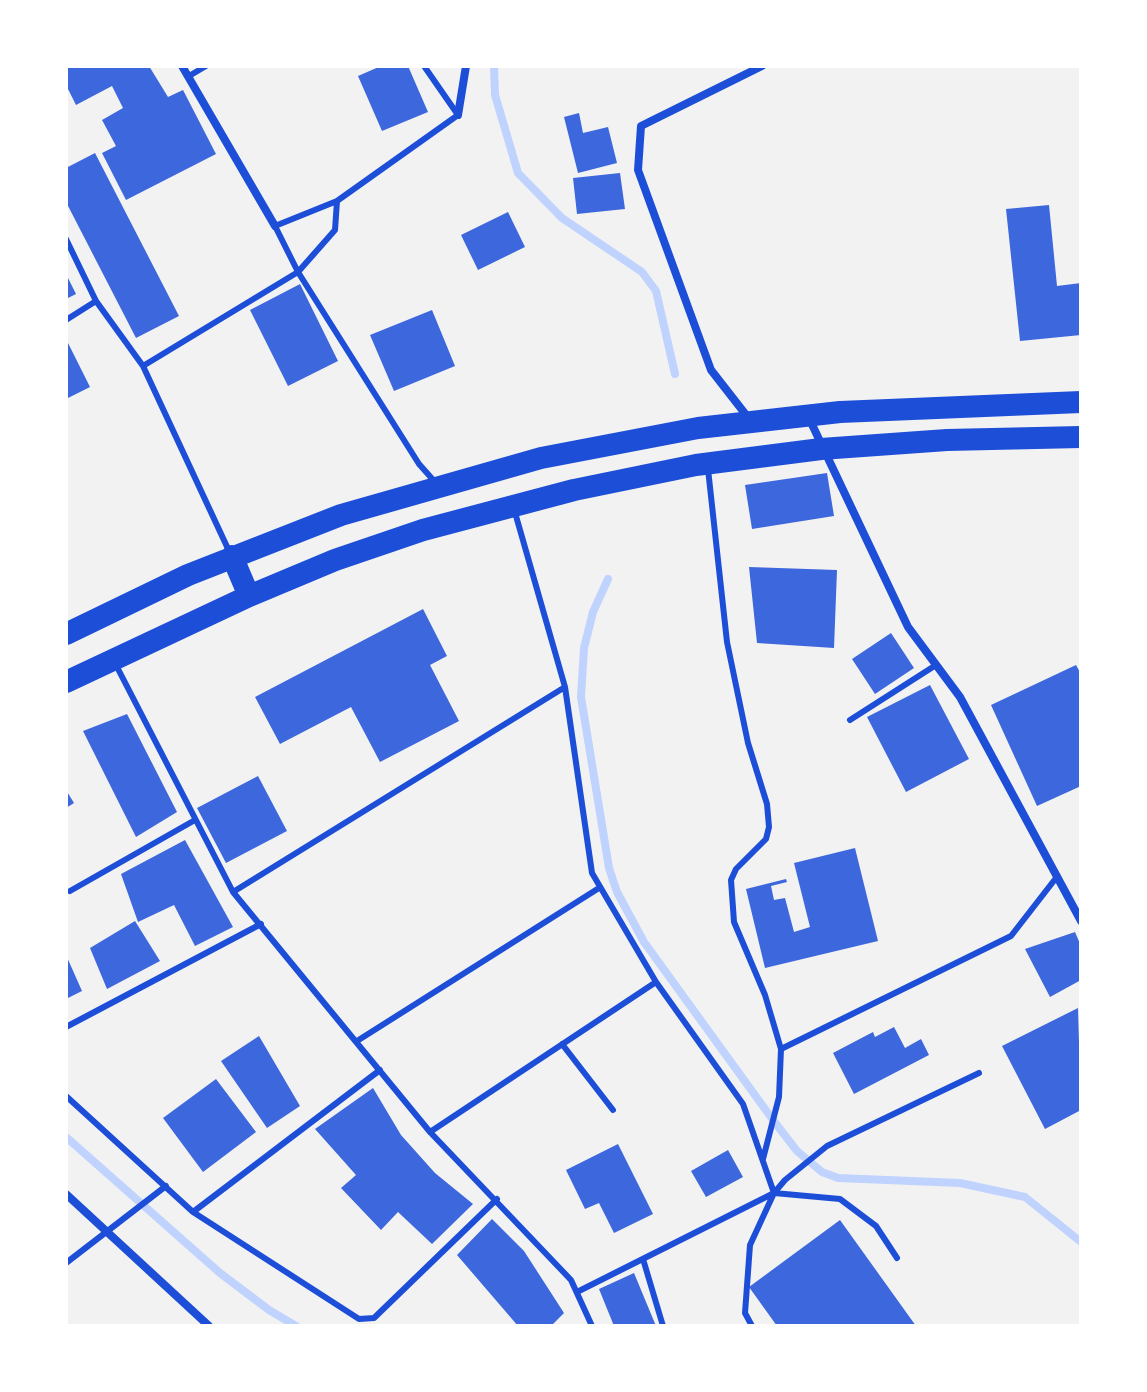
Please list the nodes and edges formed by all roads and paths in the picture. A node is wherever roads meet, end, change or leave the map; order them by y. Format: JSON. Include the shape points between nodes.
{"nodes":[{"id":1,"x":182,"y":66,"type":"edge"},
{"id":2,"x":206,"y":66,"type":"edge"},
{"id":3,"x":424,"y":66,"type":"edge"},
{"id":4,"x":466,"y":66,"type":"edge"},
{"id":5,"x":762,"y":66,"type":"edge"},
{"id":6,"x":189,"y":76,"type":"junction"},
{"id":7,"x":458,"y":115,"type":"junction"},
{"id":8,"x":337,"y":201,"type":"junction"},
{"id":9,"x":275,"y":226,"type":"junction"},
{"id":10,"x":66,"y":239,"type":"edge"},
{"id":11,"x":298,"y":272,"type":"junction"},
{"id":12,"x":96,"y":301,"type":"junction"},
{"id":13,"x":66,"y":320,"type":"edge"},
{"id":14,"x":143,"y":366,"type":"junction"},
{"id":15,"x":1081,"y":402,"type":"edge"},
{"id":16,"x":808,"y":415,"type":"junction"},
{"id":17,"x":751,"y":422,"type":"junction"},
{"id":18,"x":1081,"y":437,"type":"edge"},
{"id":19,"x":821,"y":449,"type":"junction"},
{"id":20,"x":708,"y":464,"type":"junction"},
{"id":21,"x":438,"y":485,"type":"junction"},
{"id":22,"x":512,"y":505,"type":"junction"},
{"id":23,"x":232,"y":556,"type":"junction"},
{"id":24,"x":249,"y":596,"type":"junction"},
{"id":25,"x":66,"y":634,"type":"edge"},
{"id":26,"x":112,"y":658,"type":"junction"},
{"id":27,"x":936,"y":665,"type":"junction"},
{"id":28,"x":66,"y":682,"type":"edge"},
{"id":29,"x":565,"y":687,"type":"junction"},
{"id":30,"x":850,"y":720,"type":"dead end"},
{"id":31,"x":195,"y":820,"type":"junction"},
{"id":32,"x":1056,"y":878,"type":"junction"},
{"id":33,"x":599,"y":888,"type":"junction"},
{"id":34,"x":70,"y":891,"type":"dead end"},
{"id":35,"x":233,"y":892,"type":"junction"},
{"id":36,"x":1081,"y":921,"type":"edge"},
{"id":37,"x":261,"y":924,"type":"junction"},
{"id":38,"x":656,"y":982,"type":"junction"},
{"id":39,"x":66,"y":1027,"type":"edge"},
{"id":40,"x":357,"y":1041,"type":"junction"},
{"id":41,"x":562,"y":1044,"type":"junction"},
{"id":42,"x":781,"y":1049,"type":"junction"},
{"id":43,"x":380,"y":1070,"type":"junction"},
{"id":44,"x":979,"y":1073,"type":"dead end"},
{"id":45,"x":66,"y":1096,"type":"edge"},
{"id":46,"x":613,"y":1110,"type":"dead end"},
{"id":47,"x":430,"y":1132,"type":"junction"},
{"id":48,"x":763,"y":1159,"type":"junction"},
{"id":49,"x":166,"y":1186,"type":"junction"},
{"id":50,"x":774,"y":1193,"type":"junction"},
{"id":51,"x":66,"y":1194,"type":"edge"},
{"id":52,"x":497,"y":1199,"type":"junction"},
{"id":53,"x":193,"y":1212,"type":"junction"},
{"id":54,"x":104,"y":1231,"type":"junction"},
{"id":55,"x":897,"y":1258,"type":"dead end"},
{"id":56,"x":643,"y":1259,"type":"junction"},
{"id":57,"x":66,"y":1263,"type":"edge"},
{"id":58,"x":577,"y":1292,"type":"junction"},
{"id":59,"x":209,"y":1326,"type":"edge"},
{"id":60,"x":592,"y":1326,"type":"edge"},
{"id":61,"x":663,"y":1326,"type":"edge"},
{"id":62,"x":752,"y":1326,"type":"edge"}],
"edges":[{"from":1,"to":6,"type":"street"},
{"from":2,"to":6,"type":"lane"},
{"from":3,"to":7,"type":"lane"},
{"from":4,"to":7,"type":"street"},
{"from":5,"to":17,"type":"street","via":[[641,126],[638,170],[711,370]]},
{"from":6,"to":9,"type":"street"},
{"from":7,"to":8,"type":"lane"},
{"from":8,"to":9,"type":"lane"},
{"from":8,"to":11,"type":"lane","via":[[335,230]]},
{"from":9,"to":11,"type":"lane"},
{"from":10,"to":12,"type":"lane"},
{"from":11,"to":14,"type":"lane"},
{"from":11,"to":21,"type":"lane","via":[[419,464]]},
{"from":12,"to":13,"type":"lane"},
{"from":12,"to":14,"type":"lane"},
{"from":14,"to":23,"type":"lane"},
{"from":15,"to":16,"type":"highway","via":[[929,405]]},
{"from":16,"to":17,"type":"highway"},
{"from":16,"to":19,"type":"street"},
{"from":17,"to":21,"type":"highway","via":[[593,447]]},
{"from":18,"to":19,"type":"highway"},
{"from":19,"to":20,"type":"highway"},
{"from":19,"to":27,"type":"street","via":[[908,627]]},
{"from":20,"to":22,"type":"highway"},
{"from":20,"to":42,"type":"lane","via":[[727,642],[769,827],[766,839],[731,880],[734,922]]},
{"from":21,"to":23,"type":"highway"},
{"from":22,"to":24,"type":"highway","via":[[335,560]]},
{"from":22,"to":29,"type":"lane"},
{"from":23,"to":24,"type":"highway"},
{"from":23,"to":25,"type":"highway"},
{"from":24,"to":26,"type":"highway"},
{"from":26,"to":28,"type":"highway"},
{"from":26,"to":31,"type":"lane"},
{"from":27,"to":30,"type":"lane"},
{"from":27,"to":32,"type":"street","via":[[960,697]]},
{"from":29,"to":33,"type":"lane","via":[[592,873]]},
{"from":29,"to":35,"type":"lane"},
{"from":31,"to":34,"type":"lane"},
{"from":31,"to":35,"type":"lane"},
{"from":32,"to":36,"type":"street"},
{"from":32,"to":42,"type":"lane","via":[[1026,920],[1004,940]]},
{"from":33,"to":38,"type":"lane"},
{"from":33,"to":40,"type":"lane"},
{"from":35,"to":37,"type":"lane"},
{"from":37,"to":39,"type":"lane"},
{"from":37,"to":40,"type":"lane"},
{"from":38,"to":41,"type":"lane"},
{"from":38,"to":48,"type":"lane","via":[[743,1104]]},
{"from":40,"to":43,"type":"lane"},
{"from":41,"to":46,"type":"lane"},
{"from":41,"to":47,"type":"lane"},
{"from":42,"to":48,"type":"lane","via":[[779,1097]]},
{"from":43,"to":47,"type":"lane"},
{"from":43,"to":53,"type":"lane"},
{"from":44,"to":50,"type":"lane","via":[[815,1154]]},
{"from":45,"to":49,"type":"lane"},
{"from":47,"to":52,"type":"lane"},
{"from":48,"to":50,"type":"lane"},
{"from":49,"to":53,"type":"lane"},
{"from":49,"to":54,"type":"lane"},
{"from":50,"to":55,"type":"lane","via":[[840,1199],[876,1226]]},
{"from":50,"to":56,"type":"lane"},
{"from":50,"to":62,"type":"lane","via":[[750,1245],[745,1313]]},
{"from":51,"to":54,"type":"street"},
{"from":52,"to":53,"type":"lane","via":[[374,1318],[359,1319]]},
{"from":52,"to":58,"type":"lane"},
{"from":54,"to":57,"type":"lane"},
{"from":54,"to":59,"type":"street"},
{"from":56,"to":58,"type":"lane"},
{"from":56,"to":61,"type":"lane"},
{"from":58,"to":60,"type":"lane"}]}
